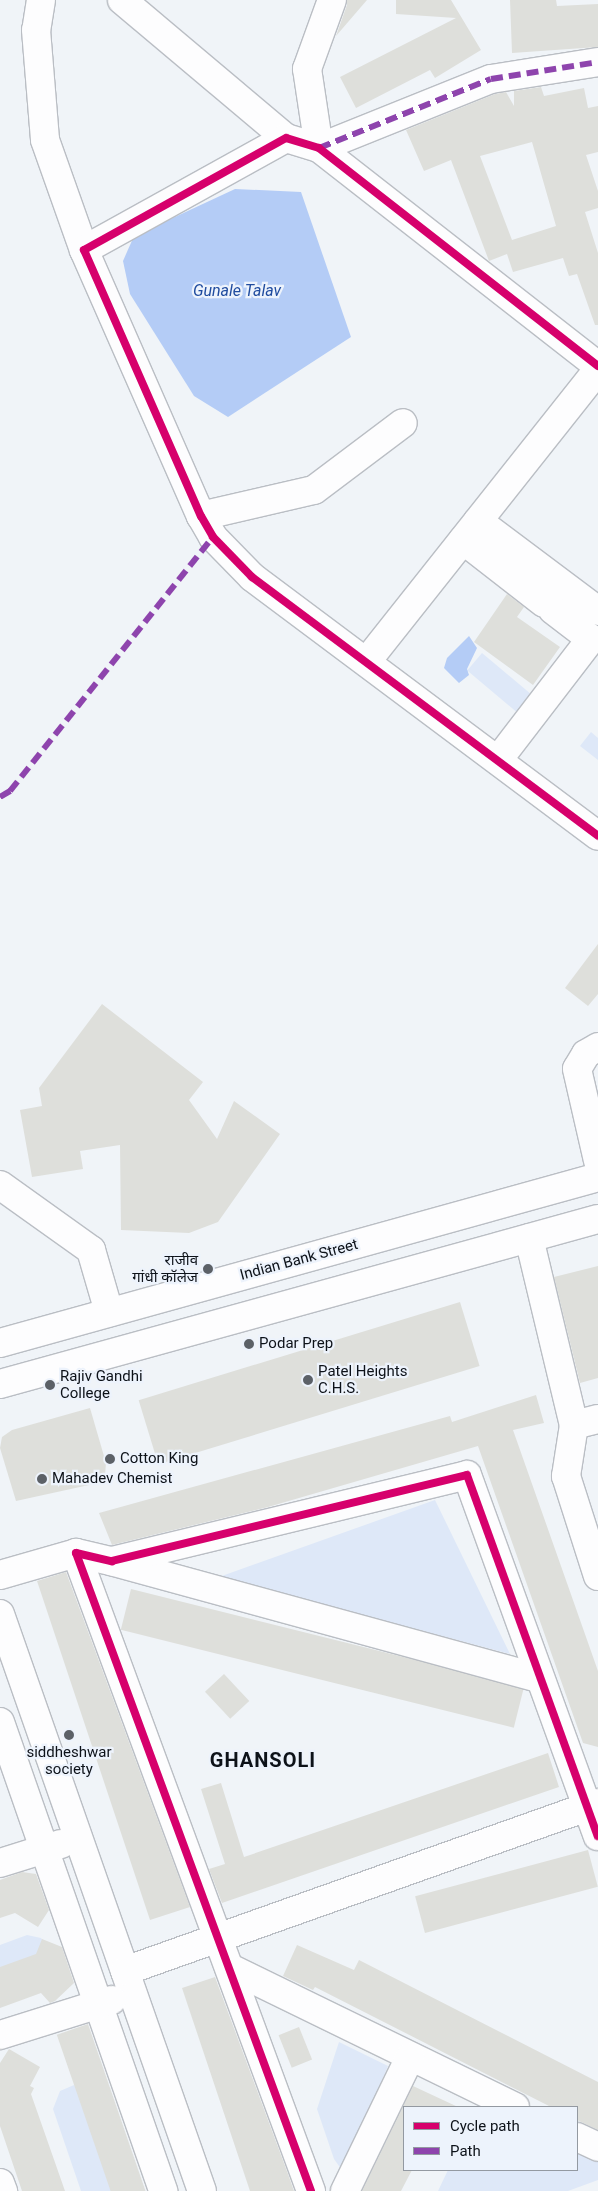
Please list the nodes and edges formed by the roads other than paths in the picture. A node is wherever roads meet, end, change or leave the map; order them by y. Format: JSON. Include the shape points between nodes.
{"nodes":[{"id":1,"x":41,"y":0,"type":"edge"},
{"id":2,"x":122,"y":0,"type":"edge"},
{"id":3,"x":330,"y":2,"type":"edge"},
{"id":4,"x":598,"y":62,"type":"edge"},
{"id":5,"x":286,"y":138,"type":"junction"},
{"id":6,"x":319,"y":148,"type":"junction"},
{"id":7,"x":84,"y":250,"type":"junction"},
{"id":8,"x":598,"y":366,"type":"edge"},
{"id":9,"x":598,"y":370,"type":"edge"},
{"id":10,"x":403,"y":423,"type":"dead end"},
{"id":11,"x":201,"y":516,"type":"junction"},
{"id":12,"x":471,"y":531,"type":"junction"},
{"id":13,"x":598,"y":611,"type":"edge"},
{"id":14,"x":598,"y":650,"type":"edge"},
{"id":15,"x":367,"y":661,"type":"junction"},
{"id":16,"x":504,"y":765,"type":"junction"},
{"id":17,"x":598,"y":836,"type":"edge"},
{"id":18,"x":598,"y":1047,"type":"edge"},
{"id":19,"x":598,"y":1160,"type":"edge"},
{"id":20,"x":598,"y":1178,"type":"edge"},
{"id":21,"x":0,"y":1185,"type":"edge"},
{"id":22,"x":598,"y":1219,"type":"edge"},
{"id":23,"x":529,"y":1238,"type":"junction"},
{"id":24,"x":109,"y":1312,"type":"junction"},
{"id":25,"x":0,"y":1343,"type":"edge"},
{"id":26,"x":0,"y":1384,"type":"edge"},
{"id":27,"x":586,"y":1422,"type":"edge"},
{"id":28,"x":76,"y":1553,"type":"junction"},
{"id":29,"x":112,"y":1561,"type":"junction"},
{"id":30,"x":0,"y":1575,"type":"edge"},
{"id":31,"x":598,"y":1576,"type":"edge"},
{"id":32,"x":0,"y":1614,"type":"edge"},
{"id":33,"x":540,"y":1678,"type":"junction"},
{"id":34,"x":0,"y":1722,"type":"edge"},
{"id":35,"x":593,"y":1805,"type":"edge"},
{"id":36,"x":598,"y":1836,"type":"edge"},
{"id":37,"x":79,"y":1839,"type":"junction"},
{"id":38,"x":44,"y":1849,"type":"junction"},
{"id":39,"x":0,"y":1863,"type":"edge"},
{"id":40,"x":217,"y":1938,"type":"junction"},
{"id":41,"x":230,"y":1968,"type":"junction"},
{"id":42,"x":129,"y":1982,"type":"junction"},
{"id":43,"x":96,"y":2005,"type":"junction"},
{"id":44,"x":0,"y":2036,"type":"edge"},
{"id":45,"x":410,"y":2057,"type":"junction"},
{"id":46,"x":513,"y":2106,"type":"edge"},
{"id":47,"x":578,"y":2137,"type":"edge"},
{"id":48,"x":598,"y":2147,"type":"edge"},
{"id":49,"x":0,"y":2183,"type":"edge"},
{"id":50,"x":3,"y":2191,"type":"edge"},
{"id":51,"x":163,"y":2191,"type":"edge"},
{"id":52,"x":202,"y":2191,"type":"edge"},
{"id":53,"x":311,"y":2191,"type":"edge"},
{"id":54,"x":345,"y":2191,"type":"edge"}],
"edges":[{"from":1,"to":7,"type":"street","via":[[36,30],[45,140]]},
{"from":2,"to":5,"type":"street"},
{"from":3,"to":6,"type":"street","via":[[307,69]]},
{"from":4,"to":6,"type":"street","via":[[491,79]]},
{"from":5,"to":6,"type":"street"},
{"from":5,"to":7,"type":"street"},
{"from":6,"to":8,"type":"street"},
{"from":7,"to":11,"type":"street"},
{"from":9,"to":12,"type":"street"},
{"from":10,"to":11,"type":"street","via":[[314,490]]},
{"from":11,"to":15,"type":"street","via":[[213,537],[252,577]]},
{"from":12,"to":13,"type":"street"},
{"from":12,"to":15,"type":"street"},
{"from":12,"to":16,"type":"street","via":[[549,606],[591,639]]},
{"from":14,"to":16,"type":"street"},
{"from":15,"to":16,"type":"street"},
{"from":16,"to":17,"type":"street"},
{"from":18,"to":19,"type":"street","via":[[586,1054],[577,1069]]},
{"from":20,"to":24,"type":"street","name":"Indian Bank Street"},
{"from":21,"to":24,"type":"street","via":[[91,1250]]},
{"from":22,"to":23,"type":"street"},
{"from":23,"to":26,"type":"street"},
{"from":23,"to":27,"type":"street"},
{"from":24,"to":25,"type":"street","name":"Indian Bank Street"},
{"from":27,"to":31,"type":"street","via":[[566,1476]]},
{"from":28,"to":29,"type":"street"},
{"from":28,"to":30,"type":"street"},
{"from":28,"to":40,"type":"street"},
{"from":29,"to":33,"type":"street"},
{"from":29,"to":33,"type":"street","via":[[467,1475]]},
{"from":32,"to":37,"type":"street"},
{"from":33,"to":35,"type":"street"},
{"from":34,"to":38,"type":"street"},
{"from":35,"to":36,"type":"street"},
{"from":35,"to":40,"type":"street"},
{"from":37,"to":38,"type":"street"},
{"from":37,"to":42,"type":"street"},
{"from":38,"to":39,"type":"street"},
{"from":38,"to":43,"type":"street"},
{"from":40,"to":41,"type":"street"},
{"from":40,"to":42,"type":"street"},
{"from":41,"to":45,"type":"street"},
{"from":41,"to":53,"type":"street"},
{"from":42,"to":43,"type":"street"},
{"from":42,"to":52,"type":"street"},
{"from":43,"to":44,"type":"street"},
{"from":43,"to":51,"type":"street"},
{"from":45,"to":46,"type":"street"},
{"from":45,"to":54,"type":"street"},
{"from":47,"to":48,"type":"street"},
{"from":49,"to":50,"type":"street"}]}
